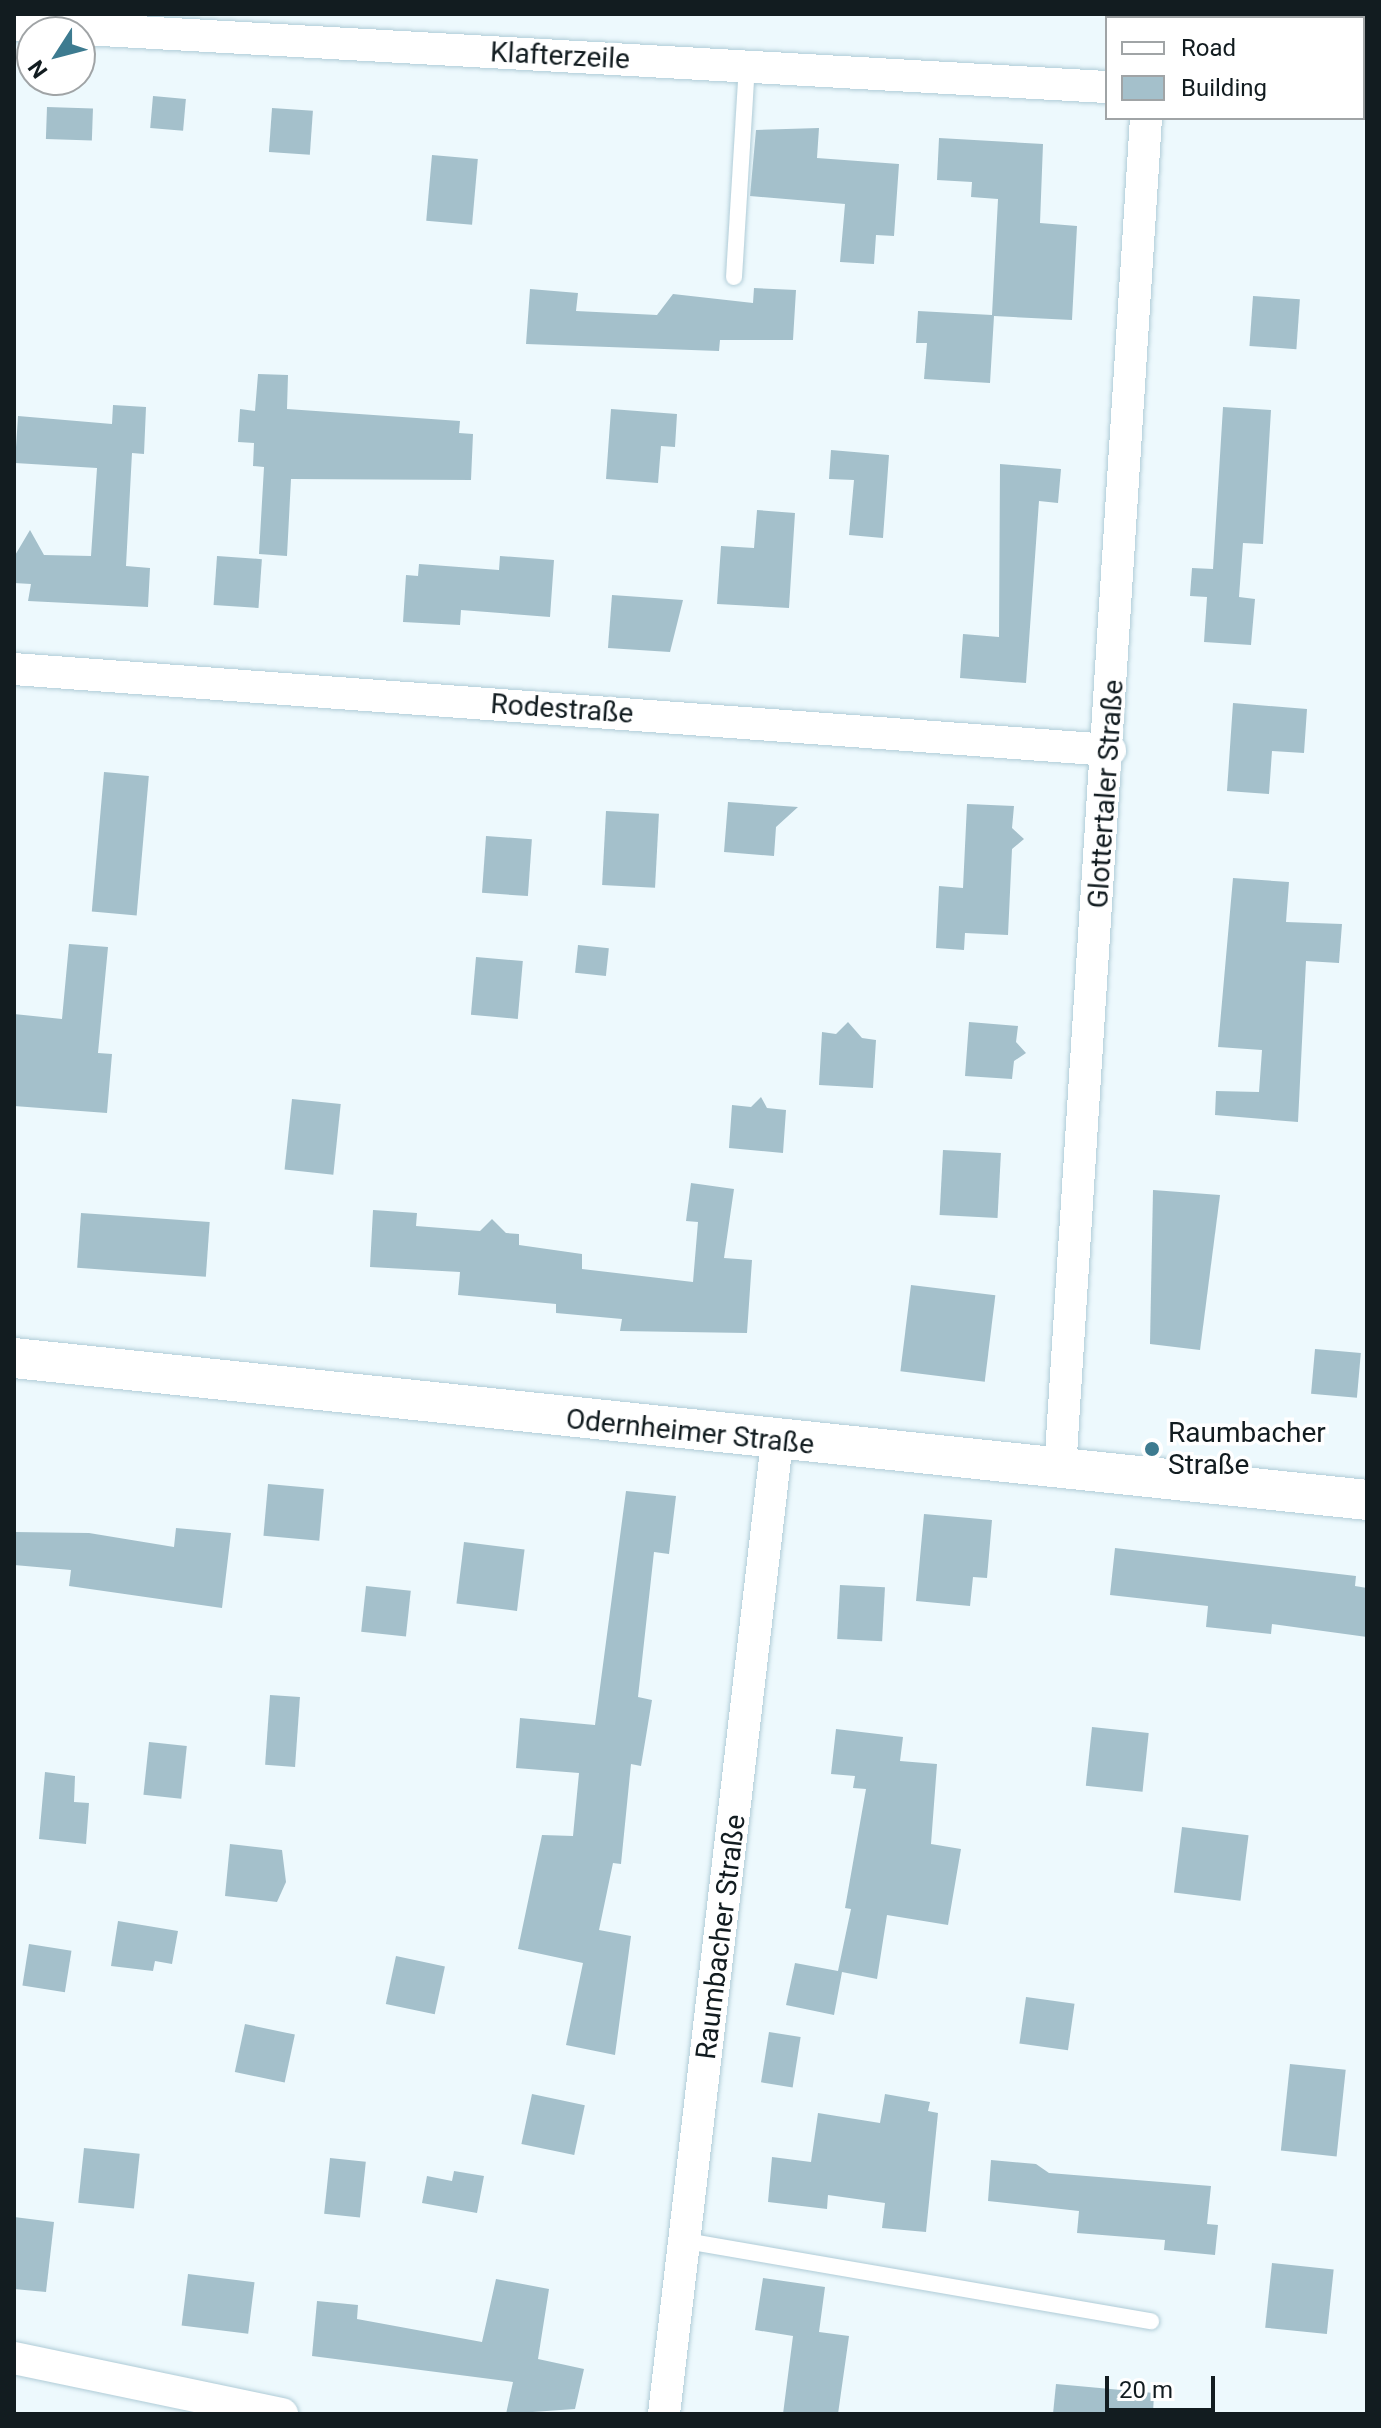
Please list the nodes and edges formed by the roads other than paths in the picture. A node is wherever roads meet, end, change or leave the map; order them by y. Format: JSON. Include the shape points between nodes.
{"nodes":[{"id":1,"x":14,"y":25,"type":"edge"},
{"id":2,"x":747,"y":67,"type":"junction"},
{"id":3,"x":1105,"y":87,"type":"edge"},
{"id":4,"x":1146,"y":120,"type":"edge"},
{"id":5,"x":734,"y":277,"type":"dead end"},
{"id":6,"x":14,"y":669,"type":"edge"},
{"id":7,"x":1110,"y":750,"type":"junction"},
{"id":8,"x":14,"y":1358,"type":"edge"},
{"id":9,"x":777,"y":1442,"type":"junction"},
{"id":10,"x":1060,"y":1470,"type":"junction"},
{"id":11,"x":1367,"y":1500,"type":"edge"},
{"id":12,"x":686,"y":2241,"type":"junction"},
{"id":13,"x":1151,"y":2321,"type":"dead end"},
{"id":14,"x":14,"y":2358,"type":"edge"},
{"id":15,"x":282,"y":2414,"type":"edge"},
{"id":16,"x":664,"y":2414,"type":"edge"}],
"edges":[{"from":1,"to":2,"type":"street","name":"Klafterzeile"},
{"from":2,"to":3,"type":"street","name":"Klafterzeile"},
{"from":2,"to":5,"type":"lane"},
{"from":4,"to":7,"type":"street","name":"Glottertaler Straße"},
{"from":6,"to":7,"type":"street","name":"Rodestraße"},
{"from":7,"to":10,"type":"street","name":"Glottertaler Straße"},
{"from":8,"to":9,"type":"street","name":"Odernheimer Straße"},
{"from":9,"to":10,"type":"street","name":"Odernheimer Straße"},
{"from":9,"to":12,"type":"street","name":"Raumbacher Straße"},
{"from":10,"to":11,"type":"street","name":"Odernheimer Straße"},
{"from":12,"to":13,"type":"lane"},
{"from":12,"to":16,"type":"street","name":"Raumbacher Straße"},
{"from":14,"to":15,"type":"street"}]}
